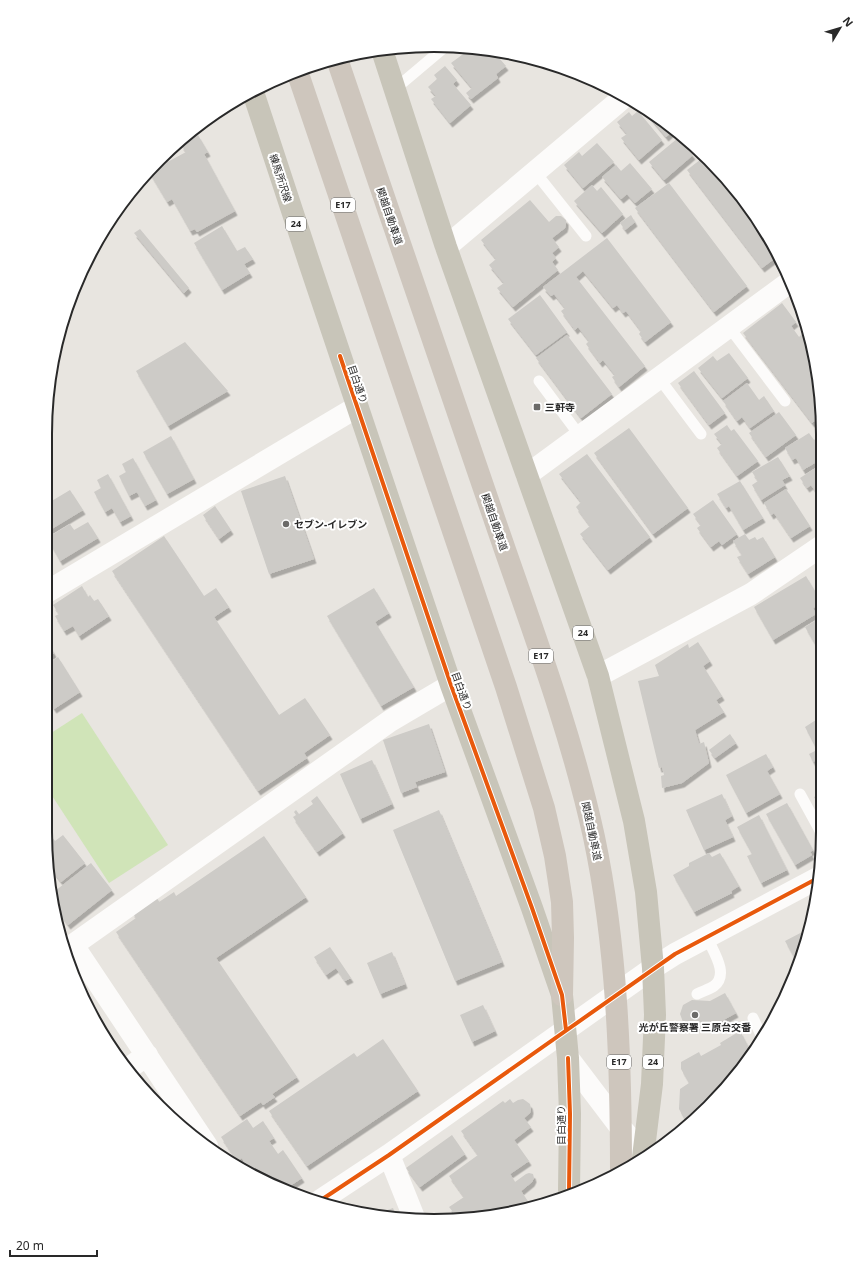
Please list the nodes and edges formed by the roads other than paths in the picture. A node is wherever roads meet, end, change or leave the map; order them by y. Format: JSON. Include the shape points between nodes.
{"nodes":[{"id":1,"x":439,"y":52,"type":"edge"},
{"id":2,"x":384,"y":55,"type":"edge"},
{"id":3,"x":339,"y":64,"type":"edge"},
{"id":4,"x":299,"y":77,"type":"edge"},
{"id":5,"x":394,"y":89,"type":"junction"},
{"id":6,"x":255,"y":97,"type":"edge"},
{"id":7,"x":620,"y":100,"type":"edge"},
{"id":8,"x":535,"y":172,"type":"junction"},
{"id":9,"x":586,"y":236,"type":"dead end"},
{"id":10,"x":446,"y":247,"type":"junction"},
{"id":11,"x":786,"y":285,"type":"edge"},
{"id":12,"x":729,"y":327,"type":"junction"},
{"id":13,"x":340,"y":356,"type":"joint"},
{"id":14,"x":659,"y":378,"type":"junction"},
{"id":15,"x":539,"y":381,"type":"dead end"},
{"id":16,"x":785,"y":401,"type":"dead end"},
{"id":17,"x":357,"y":406,"type":"junction"},
{"id":18,"x":701,"y":434,"type":"dead end"},
{"id":19,"x":580,"y":436,"type":"junction"},
{"id":20,"x":527,"y":475,"type":"junction"},
{"id":21,"x":816,"y":550,"type":"edge"},
{"id":22,"x":52,"y":585,"type":"edge"},
{"id":23,"x":598,"y":676,"type":"junction"},
{"id":24,"x":451,"y":685,"type":"junction"},
{"id":25,"x":800,"y":794,"type":"dead end"},
{"id":26,"x":816,"y":823,"type":"edge"},
{"id":27,"x":813,"y":881,"type":"edge"},
{"id":28,"x":706,"y":937,"type":"junction"},
{"id":29,"x":69,"y":945,"type":"edge"},
{"id":30,"x":71,"y":951,"type":"edge"},
{"id":31,"x":653,"y":968,"type":"junction"},
{"id":32,"x":697,"y":994,"type":"dead end"},
{"id":33,"x":615,"y":995,"type":"junction"},
{"id":34,"x":562,"y":996,"type":"junction"},
{"id":35,"x":752,"y":1018,"type":"dead end"},
{"id":36,"x":566,"y":1030,"type":"junction"},
{"id":37,"x":759,"y":1032,"type":"edge"},
{"id":38,"x":147,"y":1055,"type":"junction"},
{"id":39,"x":568,"y":1058,"type":"junction"},
{"id":40,"x":132,"y":1066,"type":"edge"},
{"id":41,"x":621,"y":1128,"type":"junction"},
{"id":42,"x":198,"y":1133,"type":"edge"},
{"id":43,"x":645,"y":1151,"type":"edge"},
{"id":44,"x":641,"y":1153,"type":"edge"},
{"id":45,"x":389,"y":1155,"type":"junction"},
{"id":46,"x":621,"y":1165,"type":"edge"},
{"id":47,"x":569,"y":1189,"type":"edge"},
{"id":48,"x":324,"y":1198,"type":"edge"},
{"id":49,"x":412,"y":1213,"type":"edge"}],
"edges":[{"from":1,"to":5,"type":"lane"},
{"from":2,"to":5,"type":"main road","number":"24"},
{"from":3,"to":33,"type":"highway","name":"関越自動車道","number":"E17","via":[[545,666],[582,785],[603,885]]},
{"from":4,"to":34,"type":"highway","number":"E17","via":[[506,687],[544,808],[562,902]]},
{"from":5,"to":10,"type":"main road","number":"24"},
{"from":6,"to":13,"type":"main road","name":"練馬所沢線","number":"24"},
{"from":7,"to":8,"type":"street"},
{"from":8,"to":9,"type":"lane"},
{"from":8,"to":10,"type":"street"},
{"from":10,"to":20,"type":"main road","number":"24"},
{"from":11,"to":12,"type":"street"},
{"from":12,"to":14,"type":"street"},
{"from":12,"to":16,"type":"lane"},
{"from":13,"to":17,"type":"main road","name":"目白通り","number":"24"},
{"from":14,"to":18,"type":"lane"},
{"from":14,"to":19,"type":"street"},
{"from":15,"to":19,"type":"lane"},
{"from":17,"to":22,"type":"street"},
{"from":17,"to":24,"type":"main road","name":"目白通り","number":"24"},
{"from":19,"to":20,"type":"street"},
{"from":20,"to":23,"type":"main road","number":"24"},
{"from":21,"to":23,"type":"street","via":[[751,594]]},
{"from":23,"to":31,"type":"main road","number":"24","via":[[634,821],[646,892]]},
{"from":24,"to":29,"type":"street","via":[[390,721]]},
{"from":24,"to":34,"type":"main road","name":"目白通り","number":"24"},
{"from":25,"to":26,"type":"lane"},
{"from":27,"to":28,"type":"street"},
{"from":28,"to":31,"type":"street"},
{"from":28,"to":32,"type":"lane","via":[[721,973],[715,985]]},
{"from":30,"to":38,"type":"street"},
{"from":31,"to":33,"type":"street"},
{"from":31,"to":43,"type":"main road","number":"24","via":[[655,1014],[652,1084]]},
{"from":33,"to":36,"type":"street"},
{"from":33,"to":41,"type":"highway","number":"E17"},
{"from":34,"to":36,"type":"main road","name":"目白通り","number":"24"},
{"from":35,"to":37,"type":"lane"},
{"from":36,"to":39,"type":"main road","name":"目白通り","number":"24"},
{"from":36,"to":45,"type":"street"},
{"from":38,"to":40,"type":"street"},
{"from":38,"to":42,"type":"street"},
{"from":39,"to":41,"type":"street"},
{"from":39,"to":47,"type":"main road","name":"目白通り","number":"24"},
{"from":41,"to":44,"type":"street"},
{"from":41,"to":46,"type":"highway","number":"E17"},
{"from":45,"to":48,"type":"street"},
{"from":45,"to":49,"type":"street"}]}
